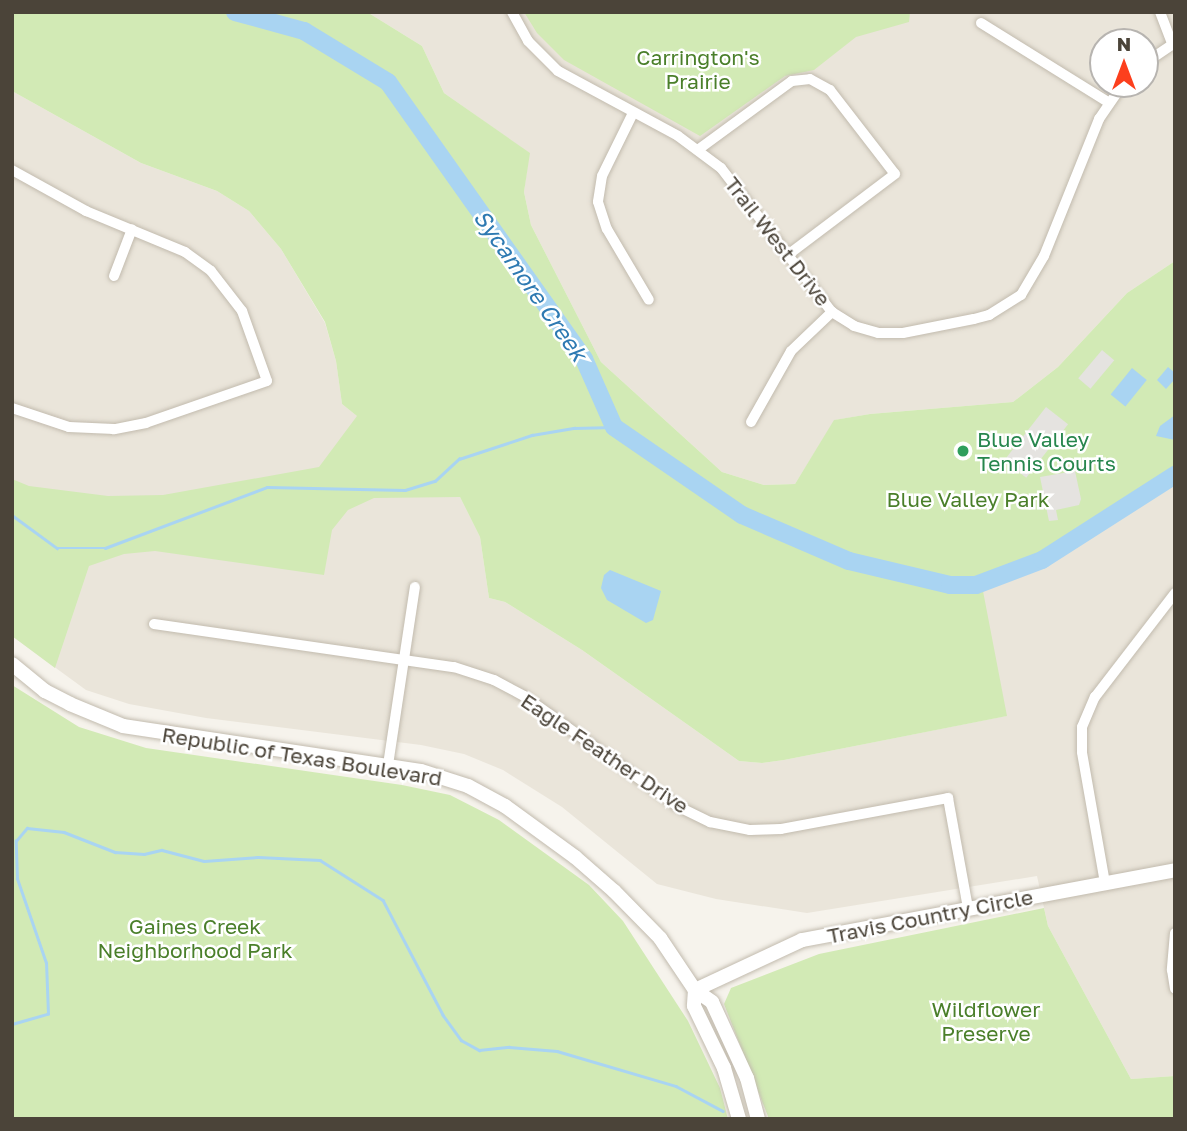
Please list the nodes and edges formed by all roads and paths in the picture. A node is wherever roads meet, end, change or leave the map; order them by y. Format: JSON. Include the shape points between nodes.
{"nodes":[{"id":1,"x":512,"y":12,"type":"edge"},
{"id":2,"x":1160,"y":12,"type":"edge"},
{"id":3,"x":981,"y":23,"type":"dead end"},
{"id":4,"x":1174,"y":44,"type":"edge"},
{"id":5,"x":1159,"y":54,"type":"edge"},
{"id":6,"x":1111,"y":98,"type":"edge"},
{"id":7,"x":1108,"y":102,"type":"junction"},
{"id":8,"x":634,"y":113,"type":"junction"},
{"id":9,"x":699,"y":149,"type":"junction"},
{"id":10,"x":14,"y":175,"type":"edge"},
{"id":11,"x":131,"y":229,"type":"junction"},
{"id":12,"x":788,"y":255,"type":"junction"},
{"id":13,"x":114,"y":276,"type":"dead end"},
{"id":14,"x":649,"y":300,"type":"dead end"},
{"id":15,"x":832,"y":312,"type":"junction"},
{"id":16,"x":12,"y":408,"type":"edge"},
{"id":17,"x":751,"y":422,"type":"dead end"},
{"id":18,"x":415,"y":587,"type":"dead end"},
{"id":19,"x":1175,"y":593,"type":"edge"},
{"id":20,"x":154,"y":624,"type":"dead end"},
{"id":21,"x":405,"y":660,"type":"junction"},
{"id":22,"x":12,"y":664,"type":"edge"},
{"id":23,"x":388,"y":765,"type":"junction"},
{"id":24,"x":1175,"y":870,"type":"edge"},
{"id":25,"x":1105,"y":883,"type":"junction"},
{"id":26,"x":968,"y":908,"type":"junction"},
{"id":27,"x":1175,"y":933,"type":"edge"},
{"id":28,"x":1175,"y":989,"type":"edge"},
{"id":29,"x":695,"y":990,"type":"junction"},
{"id":30,"x":739,"y":1119,"type":"edge"},
{"id":31,"x":758,"y":1119,"type":"edge"}],
"edges":[{"from":1,"to":8,"type":"street","name":"Trail West Drive","via":[[528,41],[558,71]]},
{"from":2,"to":4,"type":"street"},
{"from":3,"to":7,"type":"street"},
{"from":4,"to":5,"type":"street"},
{"from":6,"to":7,"type":"street","name":"Trail West Drive"},
{"from":7,"to":15,"type":"street","name":"Trail West Drive","via":[[1034,278],[1013,301],[989,315],[890,334],[854,326]]},
{"from":8,"to":9,"type":"street","name":"Trail West Drive"},
{"from":8,"to":14,"type":"street","via":[[601,176],[598,202],[607,229]]},
{"from":9,"to":12,"type":"street","name":"Trail West Drive","via":[[741,191]]},
{"from":9,"to":12,"type":"street","via":[[792,80],[810,79],[830,90],[895,174]]},
{"from":10,"to":11,"type":"street"},
{"from":11,"to":13,"type":"street"},
{"from":11,"to":16,"type":"street","via":[[185,252],[219,278],[242,311],[267,381],[146,423],[114,429],[69,427]]},
{"from":12,"to":15,"type":"street","name":"Trail West Drive"},
{"from":15,"to":17,"type":"street","via":[[791,351]]},
{"from":18,"to":21,"type":"street"},
{"from":19,"to":25,"type":"street","via":[[1095,698],[1082,727],[1082,752]]},
{"from":20,"to":21,"type":"street","name":"Eagle Feather Drive"},
{"from":21,"to":23,"type":"street"},
{"from":21,"to":26,"type":"street","name":"Eagle Feather Drive","via":[[454,667],[494,680],[524,696],[677,806],[710,822],[750,830],[781,829],[948,798]]},
{"from":22,"to":23,"type":"street","name":"Republic of Texas Boulevard","via":[[45,691],[123,726]]},
{"from":23,"to":29,"type":"street","name":"Republic of Texas Boulevard","via":[[468,786],[505,806],[575,857],[654,931]]},
{"from":24,"to":25,"type":"street","name":"Travis Country Circle"},
{"from":25,"to":26,"type":"street","name":"Travis Country Circle"},
{"from":26,"to":29,"type":"street","name":"Travis Country Circle","via":[[802,940]]},
{"from":27,"to":28,"type":"street"},
{"from":29,"to":30,"type":"street","name":"Republic of Texas Boulevard","via":[[694,1006],[724,1068]]},
{"from":29,"to":31,"type":"street","name":"Republic of Texas Boulevard","via":[[712,1002],[730,1035]]}]}
